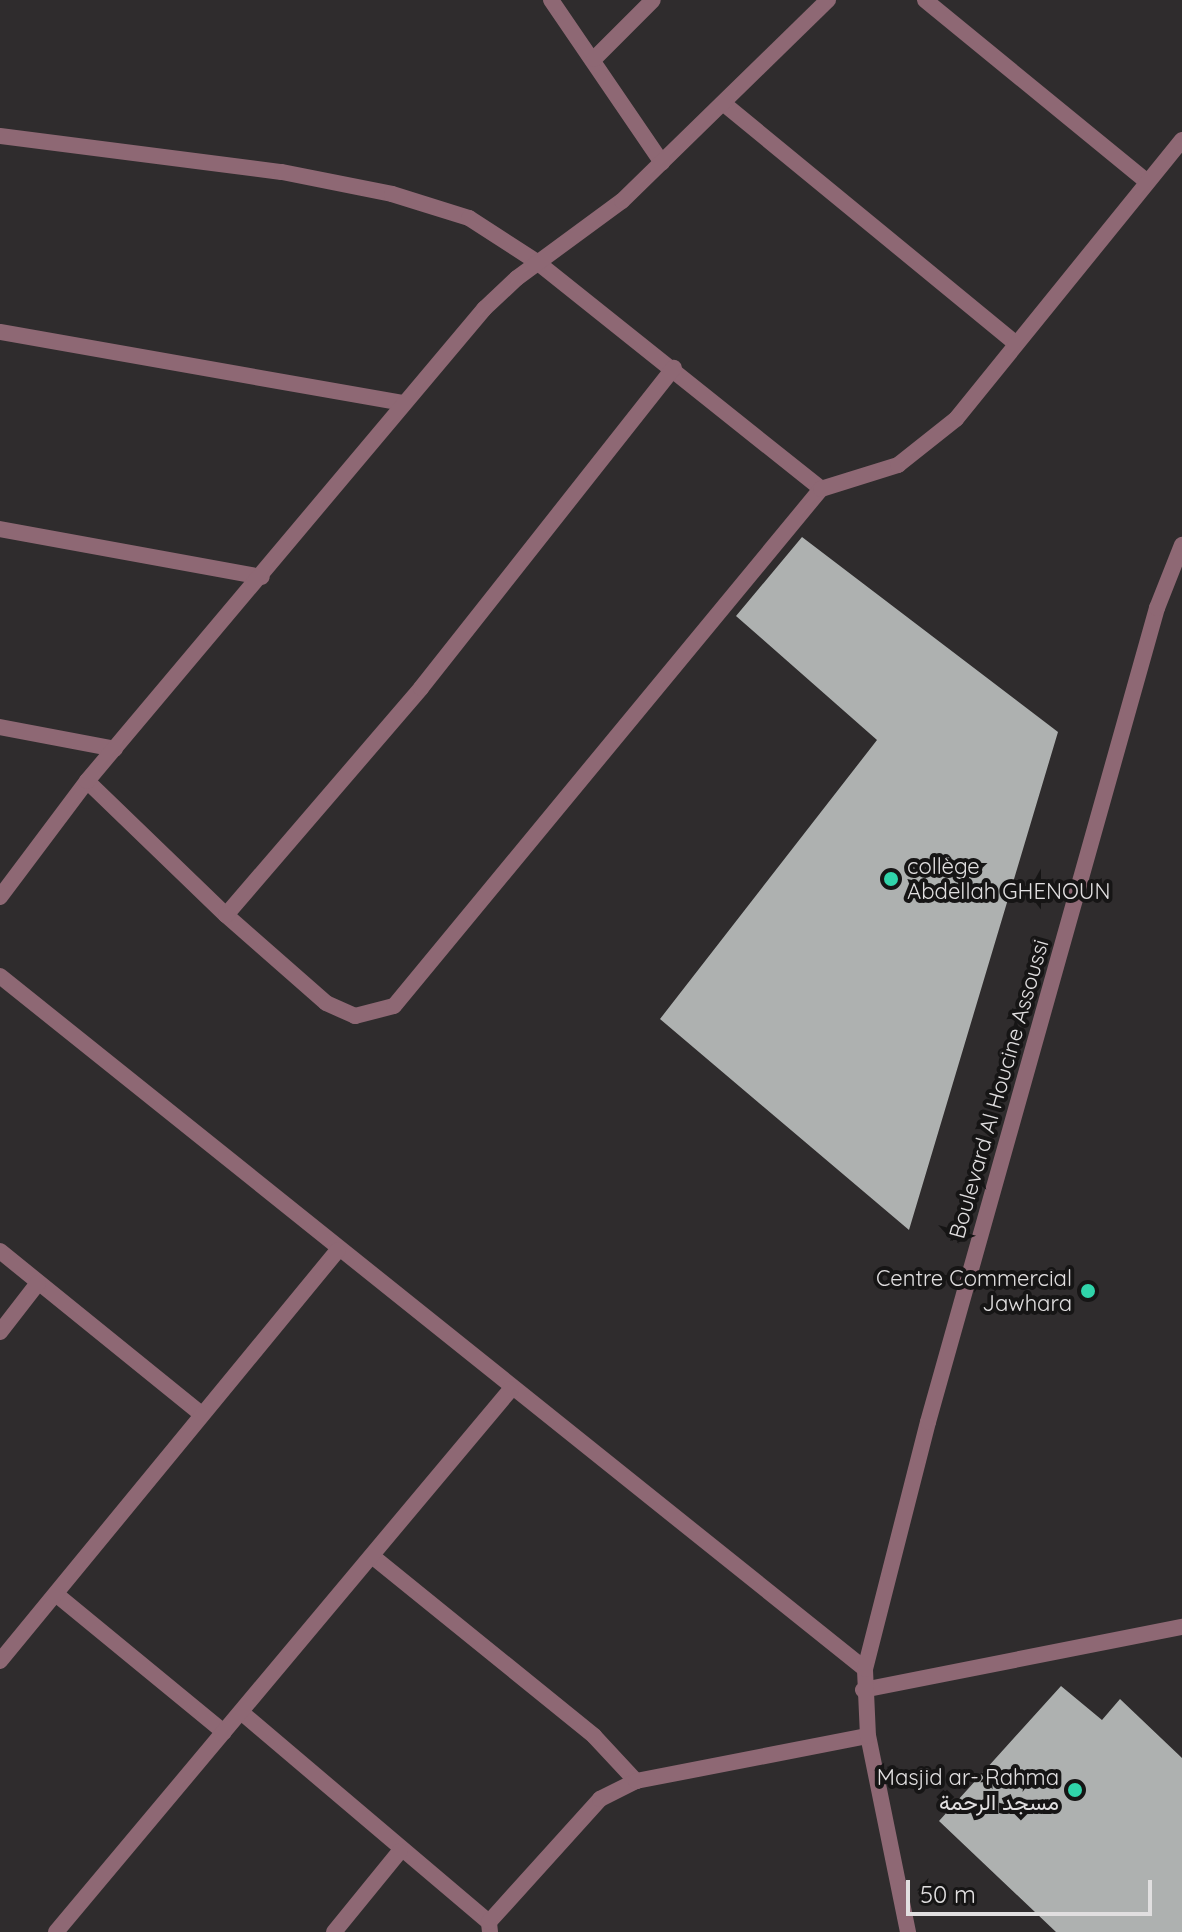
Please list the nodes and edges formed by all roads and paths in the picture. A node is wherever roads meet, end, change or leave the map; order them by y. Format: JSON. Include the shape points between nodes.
{"nodes":[{"id":1,"x":551,"y":0,"type":"edge"},
{"id":2,"x":653,"y":0,"type":"edge"},
{"id":3,"x":828,"y":0,"type":"edge"},
{"id":4,"x":925,"y":0,"type":"edge"},
{"id":5,"x":594,"y":59,"type":"junction"},
{"id":6,"x":723,"y":103,"type":"junction"},
{"id":7,"x":0,"y":136,"type":"edge"},
{"id":8,"x":1182,"y":140,"type":"edge"},
{"id":9,"x":662,"y":163,"type":"junction"},
{"id":10,"x":1147,"y":182,"type":"junction"},
{"id":11,"x":537,"y":262,"type":"junction"},
{"id":12,"x":0,"y":332,"type":"edge"},
{"id":13,"x":1016,"y":344,"type":"junction"},
{"id":14,"x":674,"y":368,"type":"junction"},
{"id":15,"x":404,"y":403,"type":"junction"},
{"id":16,"x":821,"y":489,"type":"junction"},
{"id":17,"x":0,"y":529,"type":"edge"},
{"id":18,"x":1182,"y":545,"type":"edge"},
{"id":19,"x":262,"y":577,"type":"junction"},
{"id":20,"x":0,"y":727,"type":"edge"},
{"id":21,"x":115,"y":749,"type":"junction"},
{"id":22,"x":87,"y":781,"type":"junction"},
{"id":23,"x":0,"y":897,"type":"edge"},
{"id":24,"x":226,"y":915,"type":"junction"},
{"id":25,"x":0,"y":976,"type":"edge"},
{"id":26,"x":338,"y":1250,"type":"junction"},
{"id":27,"x":0,"y":1251,"type":"edge"},
{"id":28,"x":38,"y":1283,"type":"junction"},
{"id":29,"x":0,"y":1332,"type":"edge"},
{"id":30,"x":511,"y":1389,"type":"junction"},
{"id":31,"x":201,"y":1414,"type":"junction"},
{"id":32,"x":372,"y":1556,"type":"junction"},
{"id":33,"x":57,"y":1595,"type":"junction"},
{"id":34,"x":1182,"y":1627,"type":"edge"},
{"id":35,"x":0,"y":1661,"type":"edge"},
{"id":36,"x":865,"y":1669,"type":"junction"},
{"id":37,"x":863,"y":1690,"type":"junction"},
{"id":38,"x":241,"y":1712,"type":"junction"},
{"id":39,"x":224,"y":1732,"type":"junction"},
{"id":40,"x":868,"y":1736,"type":"junction"},
{"id":41,"x":636,"y":1781,"type":"junction"},
{"id":42,"x":400,"y":1851,"type":"junction"},
{"id":43,"x":490,"y":1927,"type":"edge"},
{"id":44,"x":56,"y":1932,"type":"edge"},
{"id":45,"x":334,"y":1932,"type":"edge"},
{"id":46,"x":908,"y":1932,"type":"edge"}],
"edges":[{"from":1,"to":5,"type":"street"},
{"from":2,"to":5,"type":"street"},
{"from":3,"to":6,"type":"street"},
{"from":4,"to":10,"type":"street"},
{"from":5,"to":9,"type":"street"},
{"from":6,"to":9,"type":"street"},
{"from":6,"to":13,"type":"street"},
{"from":7,"to":11,"type":"street","via":[[282,172],[392,194],[469,218]]},
{"from":8,"to":10,"type":"street"},
{"from":9,"to":11,"type":"street","via":[[598,222]]},
{"from":10,"to":13,"type":"street"},
{"from":11,"to":14,"type":"street"},
{"from":11,"to":15,"type":"street","via":[[484,309]]},
{"from":12,"to":15,"type":"street"},
{"from":13,"to":16,"type":"street","via":[[925,448],[898,465]]},
{"from":14,"to":16,"type":"street"},
{"from":14,"to":24,"type":"street","via":[[421,688]]},
{"from":15,"to":19,"type":"street"},
{"from":16,"to":24,"type":"street","via":[[404,999],[383,1012],[343,1014]]},
{"from":17,"to":19,"type":"street"},
{"from":18,"to":36,"type":"street","name":"Boulevard Al Houcine Assoussi","via":[[1144,654],[928,1422]]},
{"from":19,"to":21,"type":"street"},
{"from":20,"to":21,"type":"street"},
{"from":21,"to":22,"type":"street"},
{"from":22,"to":23,"type":"street"},
{"from":22,"to":24,"type":"street"},
{"from":25,"to":26,"type":"street"},
{"from":26,"to":30,"type":"street"},
{"from":26,"to":31,"type":"street"},
{"from":27,"to":28,"type":"street"},
{"from":28,"to":29,"type":"street"},
{"from":28,"to":31,"type":"street"},
{"from":30,"to":32,"type":"street"},
{"from":30,"to":36,"type":"street"},
{"from":31,"to":33,"type":"street"},
{"from":32,"to":38,"type":"street"},
{"from":32,"to":41,"type":"street","via":[[594,1736]]},
{"from":33,"to":35,"type":"street"},
{"from":33,"to":39,"type":"street"},
{"from":34,"to":37,"type":"street"},
{"from":36,"to":37,"type":"street","name":"Boulevard Al Houcine Assoussi"},
{"from":37,"to":40,"type":"street","name":"Boulevard Al Houcine Assoussi"},
{"from":38,"to":39,"type":"street"},
{"from":38,"to":42,"type":"street"},
{"from":39,"to":44,"type":"street"},
{"from":40,"to":41,"type":"street"},
{"from":40,"to":46,"type":"street","name":"Boulevard Al Houcine Assoussi"},
{"from":41,"to":43,"type":"street","via":[[600,1799],[568,1828]]},
{"from":42,"to":43,"type":"street"},
{"from":42,"to":45,"type":"street"}]}
